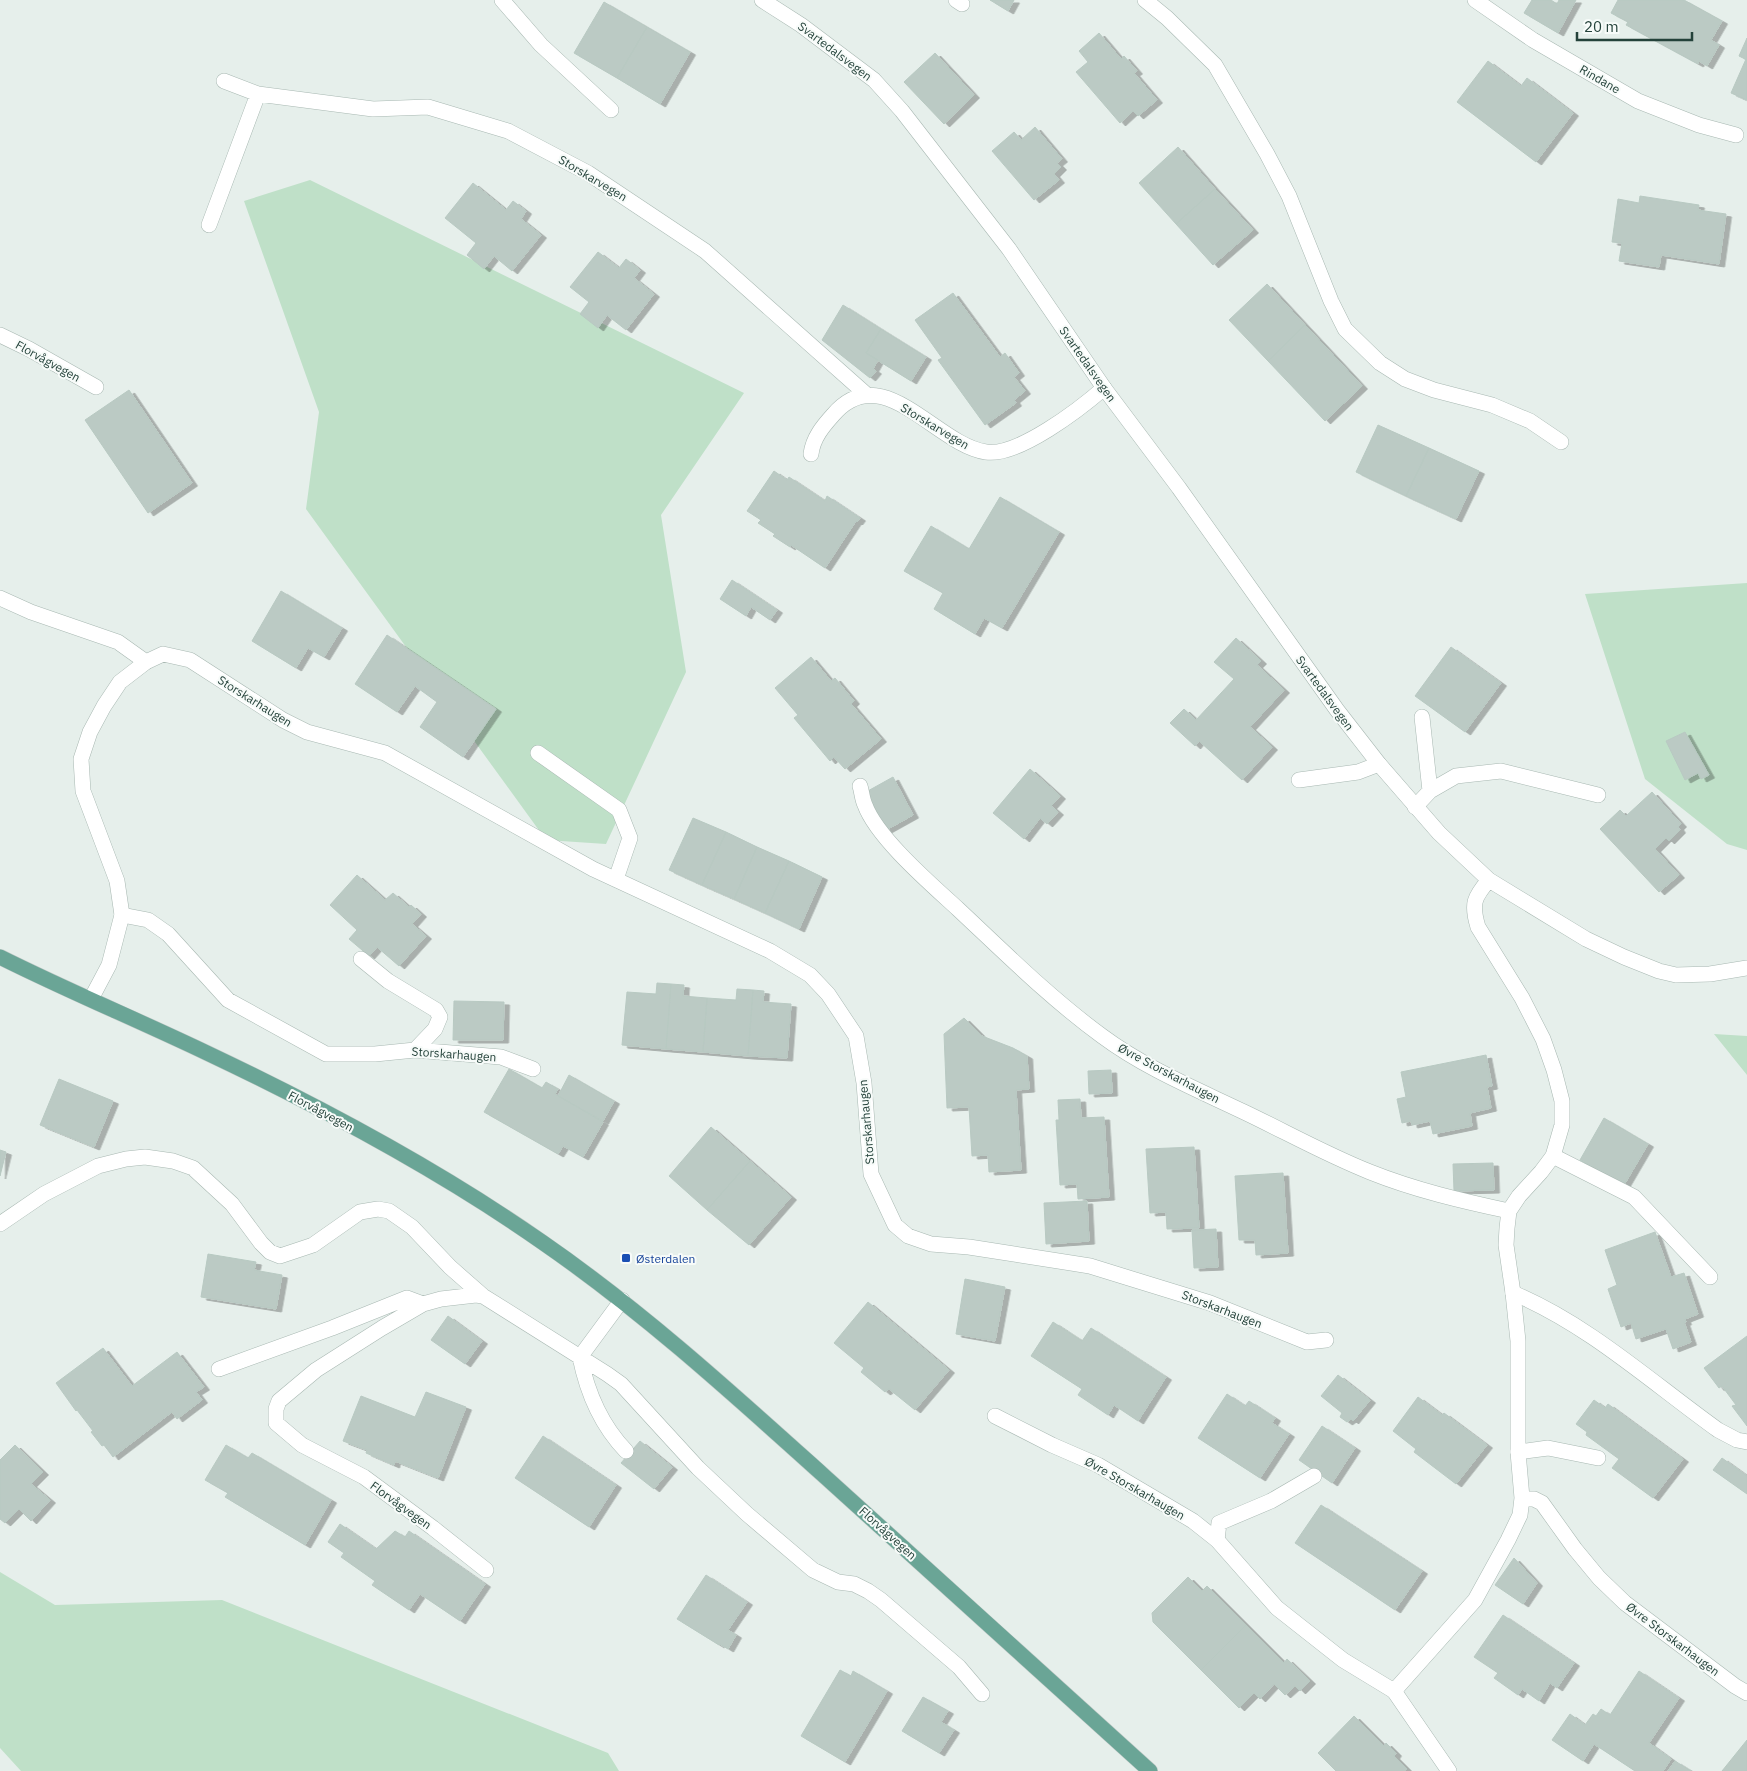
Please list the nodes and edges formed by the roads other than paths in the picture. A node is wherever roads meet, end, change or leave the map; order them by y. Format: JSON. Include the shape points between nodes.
{"nodes":[{"id":1,"x":502,"y":0,"type":"edge"},
{"id":2,"x":762,"y":0,"type":"edge"},
{"id":3,"x":1145,"y":0,"type":"edge"},
{"id":4,"x":1474,"y":0,"type":"edge"},
{"id":5,"x":224,"y":81,"type":"dead end"},
{"id":6,"x":258,"y":94,"type":"junction"},
{"id":7,"x":611,"y":110,"type":"dead end"},
{"id":8,"x":1736,"y":135,"type":"dead end"},
{"id":9,"x":208,"y":225,"type":"dead end"},
{"id":10,"x":0,"y":335,"type":"edge"},
{"id":11,"x":96,"y":387,"type":"dead end"},
{"id":12,"x":1104,"y":388,"type":"junction"},
{"id":13,"x":868,"y":395,"type":"junction"},
{"id":14,"x":1561,"y":442,"type":"dead end"},
{"id":15,"x":811,"y":454,"type":"dead end"},
{"id":16,"x":0,"y":598,"type":"edge"},
{"id":17,"x":146,"y":662,"type":"junction"},
{"id":18,"x":1422,"y":717,"type":"dead end"},
{"id":19,"x":538,"y":754,"type":"dead end"},
{"id":20,"x":1379,"y":764,"type":"junction"},
{"id":21,"x":1299,"y":780,"type":"dead end"},
{"id":22,"x":860,"y":786,"type":"dead end"},
{"id":23,"x":1430,"y":792,"type":"junction"},
{"id":24,"x":1598,"y":795,"type":"dead end"},
{"id":25,"x":1415,"y":807,"type":"junction"},
{"id":26,"x":616,"y":879,"type":"junction"},
{"id":27,"x":1489,"y":880,"type":"junction"},
{"id":28,"x":122,"y":915,"type":"junction"},
{"id":29,"x":0,"y":957,"type":"edge"},
{"id":30,"x":361,"y":960,"type":"dead end"},
{"id":31,"x":1747,"y":968,"type":"edge"},
{"id":32,"x":91,"y":998,"type":"junction"},
{"id":33,"x":415,"y":1050,"type":"junction"},
{"id":34,"x":533,"y":1069,"type":"dead end"},
{"id":35,"x":1553,"y":1156,"type":"junction"},
{"id":36,"x":1509,"y":1210,"type":"junction"},
{"id":37,"x":0,"y":1224,"type":"edge"},
{"id":38,"x":1710,"y":1277,"type":"dead end"},
{"id":39,"x":1513,"y":1293,"type":"junction"},
{"id":40,"x":483,"y":1296,"type":"junction"},
{"id":41,"x":622,"y":1300,"type":"junction"},
{"id":42,"x":423,"y":1304,"type":"junction"},
{"id":43,"x":1326,"y":1340,"type":"dead end"},
{"id":44,"x":580,"y":1358,"type":"junction"},
{"id":45,"x":219,"y":1369,"type":"dead end"},
{"id":46,"x":995,"y":1416,"type":"dead end"},
{"id":47,"x":1747,"y":1442,"type":"edge"},
{"id":48,"x":626,"y":1450,"type":"dead end"},
{"id":49,"x":1518,"y":1452,"type":"junction"},
{"id":50,"x":1598,"y":1458,"type":"dead end"},
{"id":51,"x":1314,"y":1476,"type":"dead end"},
{"id":52,"x":1522,"y":1498,"type":"junction"},
{"id":53,"x":1217,"y":1540,"type":"junction"},
{"id":54,"x":486,"y":1570,"type":"dead end"},
{"id":55,"x":1394,"y":1691,"type":"junction"},
{"id":56,"x":1747,"y":1693,"type":"edge"},
{"id":57,"x":982,"y":1694,"type":"dead end"},
{"id":58,"x":1150,"y":1771,"type":"edge"},
{"id":59,"x":1449,"y":1771,"type":"edge"}],
"edges":[{"from":1,"to":7,"type":"street","via":[[541,45]]},
{"from":2,"to":12,"type":"street","name":"Svartedalsvegen","via":[[874,80],[902,111],[1009,249]]},
{"from":3,"to":14,"type":"street","via":[[1215,65],[1284,188],[1345,329],[1380,363],[1405,379],[1530,421]]},
{"from":4,"to":8,"type":"street","name":"Rindane","via":[[1532,40],[1638,101],[1699,125]]},
{"from":5,"to":6,"type":"street","name":"Storskarvegen"},
{"from":6,"to":9,"type":"street"},
{"from":6,"to":13,"type":"street","name":"Storskarvegen","via":[[373,109],[428,107],[508,131],[588,173],[705,251]]},
{"from":10,"to":11,"type":"street","name":"Florvågvegen"},
{"from":12,"to":13,"type":"street","name":"Storskarvegen","via":[[1036,437],[1003,451],[988,453],[955,440],[919,414],[883,397]]},
{"from":12,"to":20,"type":"street","name":"Svartedalsvegen"},
{"from":13,"to":15,"type":"street","via":[[852,398],[840,406],[822,427],[812,444]]},
{"from":16,"to":17,"type":"street","via":[[118,642]]},
{"from":17,"to":26,"type":"street","name":"Storskarhaugen","via":[[163,654],[190,660],[283,720],[307,732],[386,753]]},
{"from":17,"to":28,"type":"street","name":"Storskarhaugen","via":[[120,682],[90,732],[81,759],[83,791],[117,881]]},
{"from":18,"to":23,"type":"street"},
{"from":19,"to":26,"type":"street","via":[[619,810],[630,838]]},
{"from":20,"to":21,"type":"street","via":[[1358,772]]},
{"from":20,"to":25,"type":"street","name":"Svartedalsvegen"},
{"from":22,"to":36,"type":"street","name":"Øvre Storskarhaugen","via":[[870,817],[915,869],[1054,998],[1104,1038],[1172,1077],[1323,1152],[1459,1201]]},
{"from":23,"to":24,"type":"street","via":[[1456,776],[1501,771]]},
{"from":23,"to":25,"type":"street"},
{"from":25,"to":27,"type":"street","name":"Svartedalsvegen"},
{"from":26,"to":43,"type":"street","name":"Storskarhaugen","via":[[770,951],[810,975],[828,994],[856,1036],[864,1083],[871,1174],[895,1225],[908,1236],[931,1244],[1090,1266],[1210,1303],[1306,1342]]},
{"from":27,"to":31,"type":"street","name":"Svartedalsvegen","via":[[1586,939],[1659,971],[1676,975],[1710,974]]},
{"from":27,"to":35,"type":"street","via":[[1475,899],[1475,915],[1478,927],[1543,1039],[1554,1070],[1562,1101],[1562,1125]]},
{"from":28,"to":32,"type":"street","name":"Storskarhaugen","via":[[109,964]]},
{"from":28,"to":33,"type":"street","name":"Storskarhaugen","via":[[148,920],[168,934],[228,1000],[326,1054]]},
{"from":29,"to":32,"type":"main road","name":"Florvågvegen"},
{"from":30,"to":33,"type":"street","via":[[436,1010],[440,1017],[435,1029]]},
{"from":32,"to":41,"type":"main road","name":"Florvågvegen","via":[[228,1063],[378,1141],[503,1216]]},
{"from":33,"to":34,"type":"street","name":"Storskarhaugen","via":[[501,1057]]},
{"from":35,"to":36,"type":"street"},
{"from":35,"to":38,"type":"street","via":[[1634,1198]]},
{"from":36,"to":39,"type":"street","via":[[1506,1244]]},
{"from":37,"to":40,"type":"street","via":[[44,1194],[98,1166],[145,1157],[193,1168],[232,1204],[261,1243],[280,1256],[313,1246],[360,1212],[389,1211],[412,1227]]},
{"from":39,"to":47,"type":"street","via":[[1543,1306],[1579,1328],[1718,1430]]},
{"from":39,"to":49,"type":"street","via":[[1518,1341]]},
{"from":40,"to":42,"type":"street","name":"Florvågvegen","via":[[441,1299]]},
{"from":40,"to":44,"type":"street"},
{"from":41,"to":44,"type":"street"},
{"from":41,"to":58,"type":"main road","name":"Florvågvegen","via":[[812,1465]]},
{"from":42,"to":45,"type":"street","name":"Florvågvegen","via":[[407,1298]]},
{"from":42,"to":54,"type":"street","name":"Florvågvegen","via":[[308,1376],[279,1401],[276,1423],[302,1445],[364,1477]]},
{"from":44,"to":48,"type":"street","via":[[588,1392],[614,1439]]},
{"from":44,"to":57,"type":"street","via":[[621,1384],[698,1468],[813,1570],[838,1582],[854,1584],[874,1595],[959,1667]]},
{"from":46,"to":53,"type":"street","name":"Øvre Storskarhaugen","via":[[1098,1465],[1193,1521]]},
{"from":49,"to":50,"type":"street","via":[[1548,1448]]},
{"from":49,"to":52,"type":"street"},
{"from":51,"to":53,"type":"street","via":[[1271,1501],[1219,1523]]},
{"from":52,"to":55,"type":"street","via":[[1520,1515],[1475,1600]]},
{"from":52,"to":56,"type":"street","name":"Øvre Storskarhaugen","via":[[1542,1503],[1575,1549],[1624,1603]]},
{"from":53,"to":55,"type":"street","name":"Øvre Storskarhaugen","via":[[1277,1608],[1343,1660]]},
{"from":55,"to":59,"type":"street","name":"Øvre Storskarhaugen"}]}
